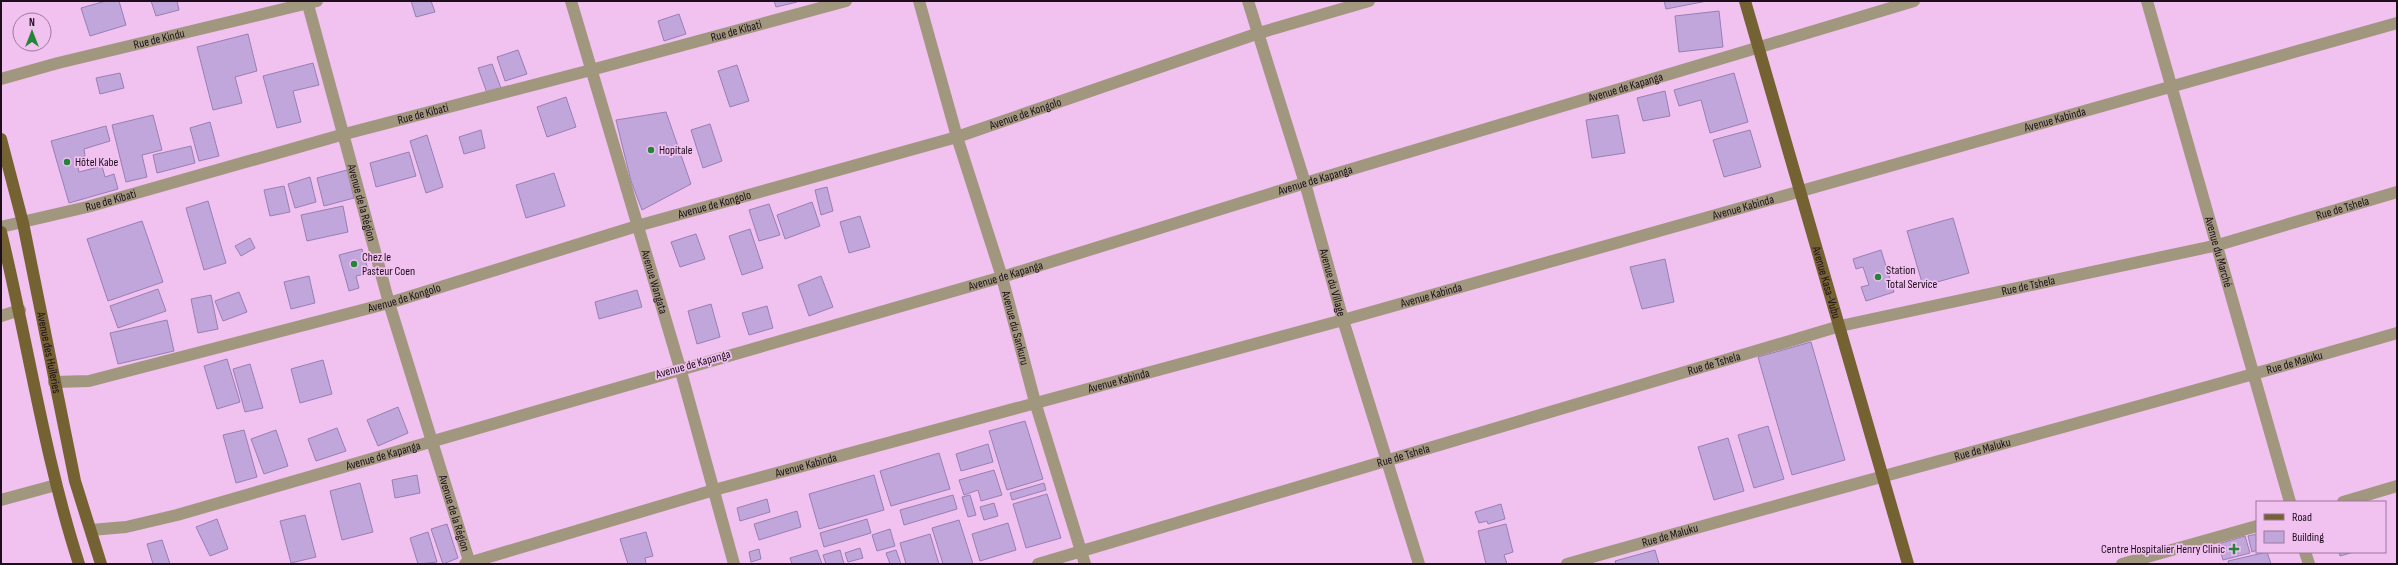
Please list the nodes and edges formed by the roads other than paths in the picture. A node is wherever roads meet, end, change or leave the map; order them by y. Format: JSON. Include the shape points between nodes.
{"nodes":[{"id":1,"x":571,"y":1,"type":"edge"},
{"id":2,"x":846,"y":1,"type":"edge"},
{"id":3,"x":919,"y":1,"type":"edge"},
{"id":4,"x":1248,"y":1,"type":"edge"},
{"id":5,"x":1369,"y":1,"type":"edge"},
{"id":6,"x":1745,"y":1,"type":"edge"},
{"id":7,"x":1914,"y":1,"type":"edge"},
{"id":8,"x":2147,"y":1,"type":"edge"},
{"id":9,"x":310,"y":2,"type":"edge"},
{"id":10,"x":2397,"y":23,"type":"edge"},
{"id":11,"x":1259,"y":33,"type":"junction"},
{"id":12,"x":1759,"y":47,"type":"junction"},
{"id":13,"x":590,"y":70,"type":"junction"},
{"id":14,"x":1,"y":79,"type":"edge"},
{"id":15,"x":2173,"y":86,"type":"junction"},
{"id":16,"x":342,"y":134,"type":"junction"},
{"id":17,"x":957,"y":137,"type":"junction"},
{"id":18,"x":1,"y":139,"type":"edge"},
{"id":19,"x":1305,"y":183,"type":"junction"},
{"id":20,"x":1800,"y":190,"type":"junction"},
{"id":21,"x":2397,"y":192,"type":"edge"},
{"id":22,"x":23,"y":223,"type":"junction"},
{"id":23,"x":637,"y":226,"type":"junction"},
{"id":24,"x":1,"y":227,"type":"edge"},
{"id":25,"x":1,"y":232,"type":"edge"},
{"id":26,"x":2218,"y":245,"type":"junction"},
{"id":27,"x":1002,"y":277,"type":"junction"},
{"id":28,"x":389,"y":303,"type":"junction"},
{"id":29,"x":20,"y":310,"type":"junction"},
{"id":30,"x":1,"y":316,"type":"edge"},
{"id":31,"x":1343,"y":320,"type":"junction"},
{"id":32,"x":1840,"y":326,"type":"junction"},
{"id":33,"x":2397,"y":333,"type":"edge"},
{"id":34,"x":680,"y":368,"type":"junction"},
{"id":35,"x":2254,"y":375,"type":"junction"},
{"id":36,"x":54,"y":382,"type":"junction"},
{"id":37,"x":1035,"y":402,"type":"junction"},
{"id":38,"x":433,"y":440,"type":"junction"},
{"id":39,"x":1387,"y":462,"type":"junction"},
{"id":40,"x":1882,"y":475,"type":"junction"},
{"id":41,"x":56,"y":485,"type":"junction"},
{"id":42,"x":2397,"y":486,"type":"edge"},
{"id":43,"x":714,"y":490,"type":"junction"},
{"id":44,"x":1,"y":500,"type":"edge"},
{"id":45,"x":2290,"y":501,"type":"edge"},
{"id":46,"x":2346,"y":501,"type":"edge"},
{"id":47,"x":2256,"y":526,"type":"edge"},
{"id":48,"x":91,"y":530,"type":"junction"},
{"id":49,"x":1081,"y":551,"type":"junction"},
{"id":50,"x":2305,"y":553,"type":"edge"},
{"id":51,"x":79,"y":564,"type":"edge"},
{"id":52,"x":101,"y":564,"type":"edge"},
{"id":53,"x":468,"y":564,"type":"edge"},
{"id":54,"x":734,"y":564,"type":"edge"},
{"id":55,"x":1038,"y":564,"type":"edge"},
{"id":56,"x":1085,"y":564,"type":"edge"},
{"id":57,"x":1419,"y":564,"type":"edge"},
{"id":58,"x":1567,"y":564,"type":"edge"},
{"id":59,"x":1908,"y":564,"type":"edge"},
{"id":60,"x":2122,"y":564,"type":"edge"},
{"id":61,"x":2309,"y":564,"type":"edge"}],
"edges":[{"from":1,"to":13,"type":"street","name":"Avenue Wangata"},
{"from":2,"to":13,"type":"street","name":"Rue de Kibati"},
{"from":3,"to":17,"type":"street","name":"Avenue du Sankuru"},
{"from":4,"to":11,"type":"street","name":"Avenue du Village"},
{"from":5,"to":11,"type":"street","name":"Avenue de Kongolo"},
{"from":6,"to":12,"type":"main road","name":"Avenue Kasa-Vubu"},
{"from":7,"to":12,"type":"street","name":"Avenue de Kapanga"},
{"from":8,"to":15,"type":"street","name":"Avenue du Marché"},
{"from":9,"to":14,"type":"street","name":"Rue de Kindu"},
{"from":9,"to":16,"type":"street","name":"Avenue de la Région"},
{"from":10,"to":15,"type":"street","name":"Avenue Kabinda"},
{"from":11,"to":17,"type":"street","name":"Avenue de Kongolo"},
{"from":11,"to":19,"type":"street","name":"Avenue du Village"},
{"from":12,"to":19,"type":"street","name":"Avenue de Kapanga"},
{"from":12,"to":20,"type":"main road","name":"Avenue Kasa-Vubu"},
{"from":13,"to":16,"type":"street","name":"Rue de Kibati"},
{"from":13,"to":23,"type":"street","name":"Avenue Wangata"},
{"from":15,"to":20,"type":"street","name":"Avenue Kabinda"},
{"from":15,"to":26,"type":"street","name":"Avenue du Marché"},
{"from":16,"to":22,"type":"street","name":"Rue de Kibati"},
{"from":16,"to":28,"type":"street","name":"Avenue de la Région"},
{"from":17,"to":23,"type":"street","name":"Avenue de Kongolo"},
{"from":17,"to":27,"type":"street","name":"Avenue du Sankuru"},
{"from":18,"to":22,"type":"main road","name":"Avenue des Huileries"},
{"from":19,"to":27,"type":"street","name":"Avenue de Kapanga"},
{"from":19,"to":31,"type":"street","name":"Avenue du Village"},
{"from":20,"to":31,"type":"street","name":"Avenue Kabinda"},
{"from":20,"to":32,"type":"main road","name":"Avenue Kasa-Vubu"},
{"from":21,"to":26,"type":"street","name":"Rue de Tshela"},
{"from":22,"to":24,"type":"street","name":"Rue de Kibati"},
{"from":22,"to":36,"type":"main road","name":"Avenue des Huileries"},
{"from":23,"to":28,"type":"street","name":"Avenue de Kongolo"},
{"from":23,"to":34,"type":"street","name":"Avenue Wangata"},
{"from":25,"to":29,"type":"main road","name":"Avenue des Huileries"},
{"from":26,"to":32,"type":"street","name":"Rue de Tshela"},
{"from":26,"to":35,"type":"street","name":"Avenue du Marché"},
{"from":27,"to":34,"type":"street","name":"Avenue de Kapanga"},
{"from":27,"to":37,"type":"street","name":"Avenue du Sankuru"},
{"from":28,"to":36,"type":"street","name":"Avenue de Kongolo","via":[[89,381]]},
{"from":28,"to":38,"type":"street","name":"Avenue de la Région"},
{"from":29,"to":30,"type":"street"},
{"from":29,"to":41,"type":"main road","name":"Avenue des Huileries"},
{"from":31,"to":37,"type":"street","name":"Avenue Kabinda"},
{"from":31,"to":39,"type":"street","name":"Avenue du Village"},
{"from":32,"to":39,"type":"street","name":"Rue de Tshela"},
{"from":32,"to":40,"type":"main road","name":"Avenue Kasa-Vubu"},
{"from":33,"to":35,"type":"street","name":"Rue de Maluku"},
{"from":34,"to":38,"type":"street","name":"Avenue de Kapanga"},
{"from":34,"to":43,"type":"street","name":"Avenue Wangata"},
{"from":35,"to":40,"type":"street","name":"Rue de Maluku"},
{"from":35,"to":45,"type":"street","name":"Avenue du Marché"},
{"from":36,"to":48,"type":"main road","name":"Avenue des Huileries","via":[[75,481]]},
{"from":37,"to":43,"type":"street","name":"Avenue Kabinda"},
{"from":37,"to":49,"type":"street","name":"Avenue du Sankuru"},
{"from":38,"to":48,"type":"street","name":"Avenue de Kapanga","via":[[177,514],[126,527]]},
{"from":38,"to":53,"type":"street","name":"Avenue de la Région"},
{"from":39,"to":49,"type":"street","name":"Rue de Tshela"},
{"from":39,"to":57,"type":"street","name":"Avenue du Village"},
{"from":40,"to":58,"type":"street","name":"Rue de Maluku"},
{"from":40,"to":59,"type":"main road","name":"Avenue Kasa-Vubu"},
{"from":41,"to":44,"type":"street"},
{"from":41,"to":51,"type":"main road","name":"Avenue des Huileries"},
{"from":42,"to":46,"type":"street"},
{"from":43,"to":53,"type":"street","name":"Avenue Kabinda"},
{"from":43,"to":54,"type":"street","name":"Avenue Wangata"},
{"from":47,"to":60,"type":"street"},
{"from":48,"to":52,"type":"main road","name":"Avenue des Huileries"},
{"from":49,"to":55,"type":"street","name":"Rue de Tshela"},
{"from":49,"to":56,"type":"street","name":"Avenue du Sankuru"},
{"from":50,"to":61,"type":"street"}]}
